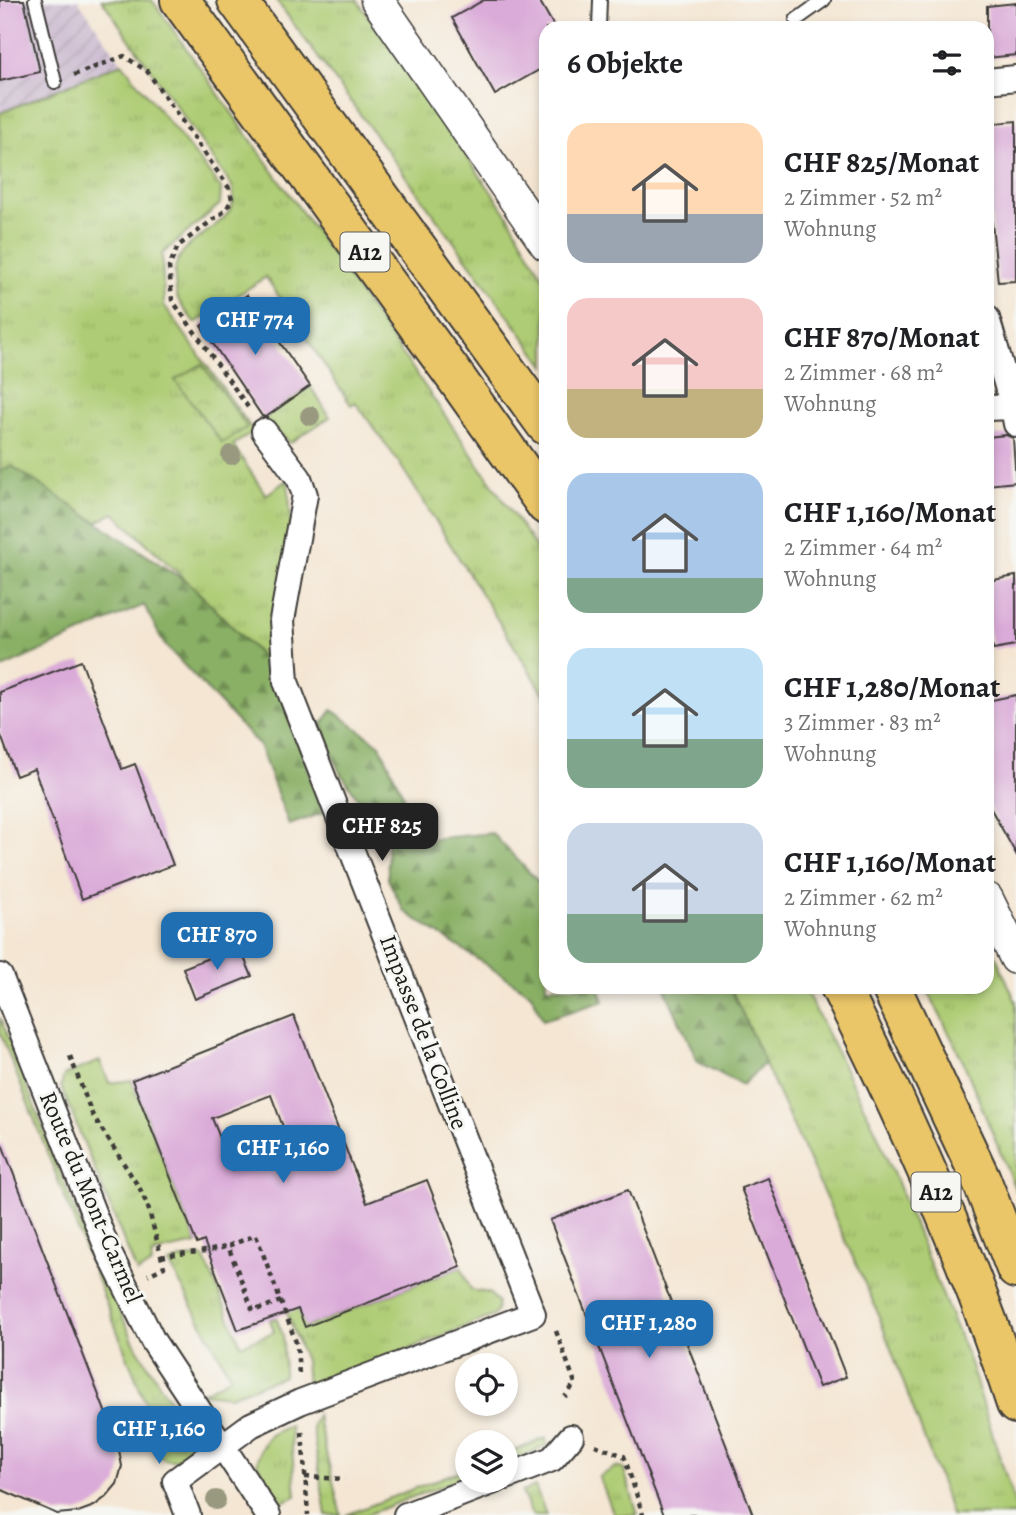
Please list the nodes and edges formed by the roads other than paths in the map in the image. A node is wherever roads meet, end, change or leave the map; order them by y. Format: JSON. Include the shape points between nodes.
{"nodes":[{"id":1,"x":36,"y":0,"type":"edge"},
{"id":2,"x":180,"y":0,"type":"edge"},
{"id":3,"x":237,"y":0,"type":"edge"},
{"id":4,"x":377,"y":0,"type":"edge"},
{"id":5,"x":600,"y":0,"type":"edge"},
{"id":6,"x":824,"y":0,"type":"edge"},
{"id":7,"x":796,"y":20,"type":"dead end"},
{"id":8,"x":599,"y":21,"type":"edge"},
{"id":9,"x":1016,"y":78,"type":"edge"},
{"id":10,"x":994,"y":80,"type":"edge"},
{"id":11,"x":55,"y":82,"type":"road end"},
{"id":12,"x":539,"y":234,"type":"edge"},
{"id":13,"x":994,"y":342,"type":"edge"},
{"id":14,"x":994,"y":409,"type":"edge"},
{"id":15,"x":1015,"y":412,"type":"edge"},
{"id":16,"x":539,"y":415,"type":"edge"},
{"id":17,"x":264,"y":431,"type":"road end"},
{"id":18,"x":539,"y":495,"type":"edge"},
{"id":19,"x":994,"y":913,"type":"edge"},
{"id":20,"x":1016,"y":958,"type":"edge"},
{"id":21,"x":0,"y":976,"type":"edge"},
{"id":22,"x":844,"y":994,"type":"edge"},
{"id":23,"x":894,"y":994,"type":"edge"},
{"id":24,"x":1016,"y":1269,"type":"edge"},
{"id":25,"x":1016,"y":1404,"type":"edge"},
{"id":26,"x":571,"y":1437,"type":"road end"},
{"id":27,"x":221,"y":1446,"type":"junction"},
{"id":28,"x":518,"y":1472,"type":"edge"},
{"id":29,"x":463,"y":1493,"type":"edge"},
{"id":30,"x":188,"y":1515,"type":"edge"},
{"id":31,"x":268,"y":1515,"type":"edge"},
{"id":32,"x":406,"y":1515,"type":"edge"}],
"edges":[{"from":1,"to":11,"type":"lane"},
{"from":2,"to":18,"type":"highway","number":"A12"},
{"from":3,"to":16,"type":"highway","number":"A12"},
{"from":4,"to":12,"type":"street"},
{"from":5,"to":8,"type":"lane"},
{"from":6,"to":7,"type":"lane"},
{"from":9,"to":10,"type":"street"},
{"from":13,"to":15,"type":"street"},
{"from":14,"to":15,"type":"street"},
{"from":17,"to":27,"type":"street","name":"Impasse de la Colline","via":[[299,478],[304,495],[282,621],[286,682],[533,1314],[300,1402],[251,1424]]},
{"from":19,"to":20,"type":"street"},
{"from":21,"to":27,"type":"street","name":"Route du Mont-Carmel","via":[[109,1253],[153,1340]]},
{"from":22,"to":25,"type":"highway","number":"A12","via":[[938,1196]]},
{"from":23,"to":24,"type":"highway","number":"A12","via":[[981,1179]]},
{"from":26,"to":28,"type":"street","via":[[552,1459]]},
{"from":27,"to":30,"type":"street","via":[[175,1481]]},
{"from":27,"to":31,"type":"street","name":"Route du Mont-Carmel"},
{"from":29,"to":32,"type":"street"}]}
